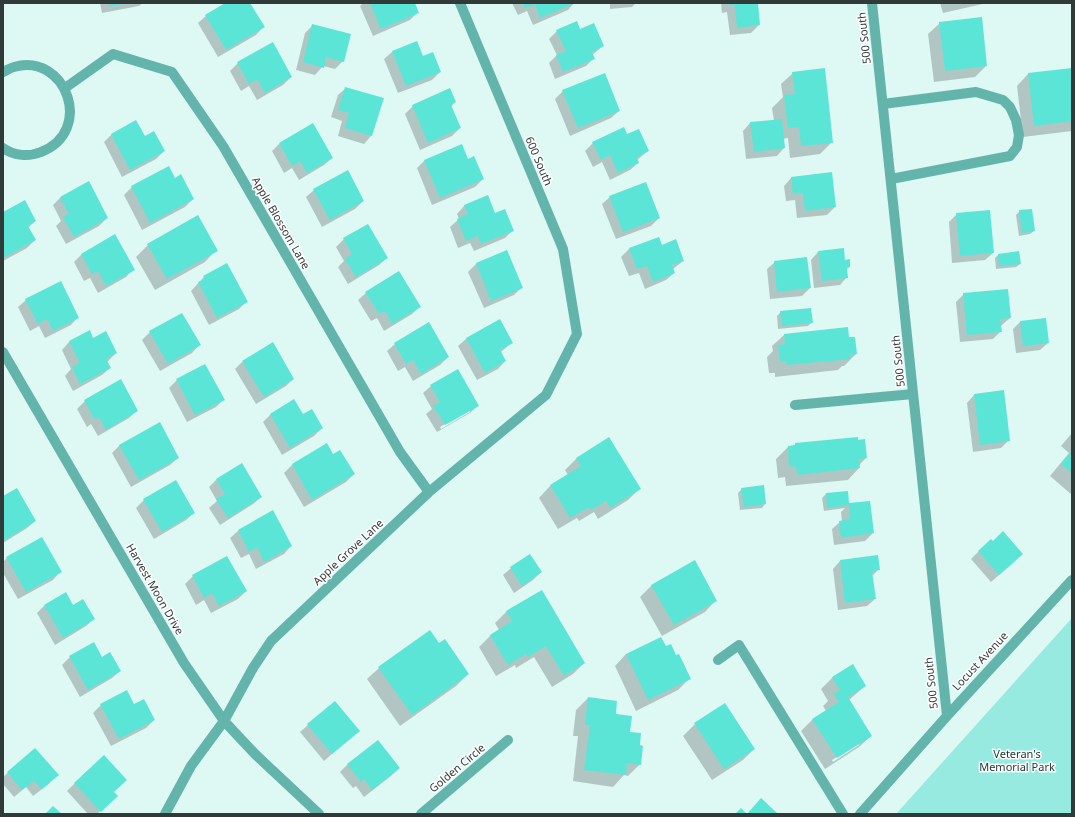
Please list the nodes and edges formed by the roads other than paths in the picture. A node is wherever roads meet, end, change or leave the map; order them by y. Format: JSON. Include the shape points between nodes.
{"nodes":[{"id":1,"x":460,"y":3,"type":"edge"},
{"id":2,"x":872,"y":3,"type":"edge"},
{"id":3,"x":3,"y":72,"type":"edge"},
{"id":4,"x":65,"y":88,"type":"junction"},
{"id":5,"x":883,"y":104,"type":"junction"},
{"id":6,"x":3,"y":148,"type":"edge"},
{"id":7,"x":890,"y":179,"type":"junction"},
{"id":8,"x":577,"y":334,"type":"joint"},
{"id":9,"x":3,"y":352,"type":"edge"},
{"id":10,"x":913,"y":394,"type":"junction"},
{"id":11,"x":795,"y":405,"type":"dead end"},
{"id":12,"x":429,"y":492,"type":"junction"},
{"id":13,"x":1072,"y":580,"type":"edge"},
{"id":14,"x":718,"y":660,"type":"dead end"},
{"id":15,"x":947,"y":716,"type":"junction"},
{"id":16,"x":224,"y":721,"type":"junction"},
{"id":17,"x":508,"y":740,"type":"dead end"},
{"id":18,"x":165,"y":814,"type":"edge"},
{"id":19,"x":319,"y":814,"type":"edge"},
{"id":20,"x":420,"y":814,"type":"edge"},
{"id":21,"x":843,"y":814,"type":"edge"},
{"id":22,"x":860,"y":814,"type":"edge"}],
"edges":[{"from":1,"to":8,"type":"street","name":"600 South","via":[[563,249]]},
{"from":2,"to":5,"type":"street","name":"500 South"},
{"from":3,"to":4,"type":"street","via":[[29,65],[43,69],[56,77]]},
{"from":4,"to":6,"type":"street","via":[[70,101],[70,115],[67,129],[59,140],[48,149],[35,154],[21,155]]},
{"from":4,"to":12,"type":"street","name":"Apple Blossom Lane","via":[[113,54],[172,72],[223,146],[400,452]]},
{"from":5,"to":7,"type":"street","name":"500 South"},
{"from":5,"to":7,"type":"street","via":[[976,92],[1003,100],[1010,107],[1016,120],[1019,135],[1017,147],[1010,156]]},
{"from":7,"to":10,"type":"street","name":"500 South"},
{"from":8,"to":12,"type":"street","name":"Apple Grove Lane","via":[[546,395]]},
{"from":9,"to":16,"type":"street","name":"Harvest Moon Drive","via":[[184,663]]},
{"from":10,"to":11,"type":"street"},
{"from":10,"to":15,"type":"street","name":"500 South"},
{"from":12,"to":16,"type":"street","name":"Apple Grove Lane","via":[[271,641]]},
{"from":13,"to":15,"type":"street","name":"Locust Avenue"},
{"from":14,"to":21,"type":"street","via":[[739,645]]},
{"from":15,"to":22,"type":"street","name":"Locust Avenue"},
{"from":16,"to":18,"type":"street","name":"Apple Grove Lane","via":[[191,766]]},
{"from":16,"to":19,"type":"street","name":"Harvest Moon Drive"},
{"from":17,"to":20,"type":"street","name":"Golden Circle"}]}
